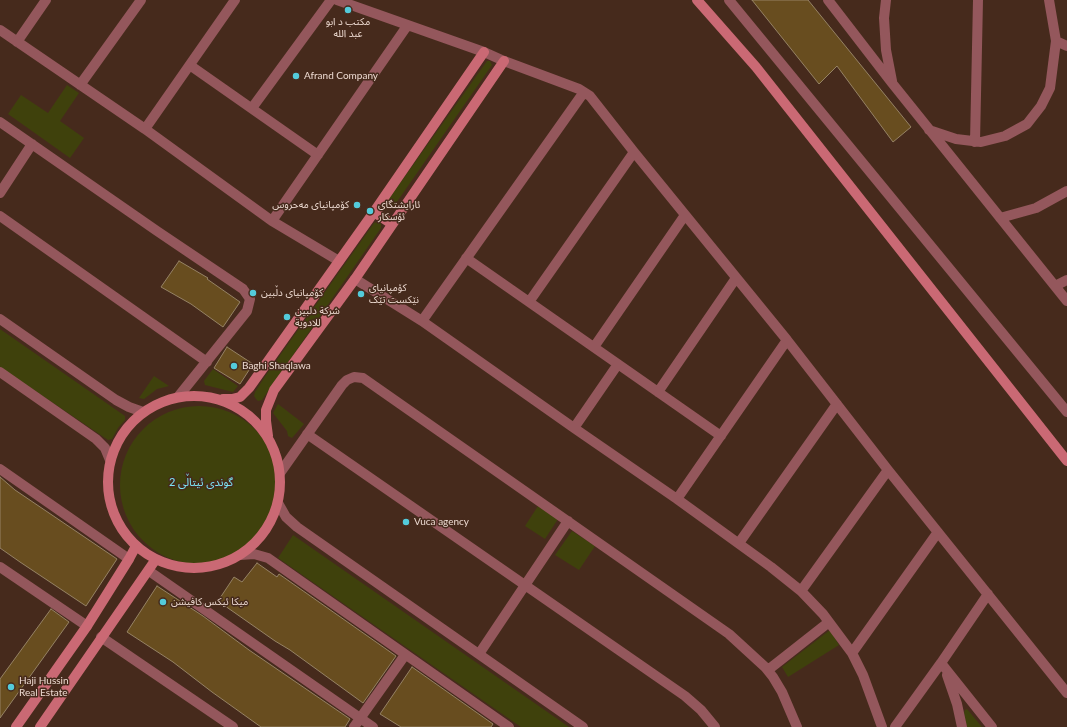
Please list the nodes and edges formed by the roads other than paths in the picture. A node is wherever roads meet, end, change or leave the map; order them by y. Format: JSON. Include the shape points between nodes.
{"nodes":[{"id":1,"x":46,"y":0,"type":"edge"},
{"id":2,"x":141,"y":0,"type":"edge"},
{"id":3,"x":235,"y":0,"type":"edge"},
{"id":4,"x":330,"y":0,"type":"edge"},
{"id":5,"x":337,"y":0,"type":"edge"},
{"id":6,"x":697,"y":0,"type":"edge"},
{"id":7,"x":729,"y":0,"type":"edge"},
{"id":8,"x":828,"y":0,"type":"edge"},
{"id":9,"x":886,"y":0,"type":"edge"},
{"id":10,"x":978,"y":0,"type":"edge"},
{"id":11,"x":1049,"y":0,"type":"edge"},
{"id":12,"x":407,"y":26,"type":"junction"},
{"id":13,"x":0,"y":30,"type":"edge"},
{"id":14,"x":1056,"y":41,"type":"junction"},
{"id":15,"x":17,"y":42,"type":"junction"},
{"id":16,"x":1067,"y":46,"type":"edge"},
{"id":17,"x":484,"y":52,"type":"junction"},
{"id":18,"x":504,"y":62,"type":"junction"},
{"id":19,"x":191,"y":66,"type":"junction"},
{"id":20,"x":892,"y":84,"type":"junction"},
{"id":21,"x":80,"y":85,"type":"junction"},
{"id":22,"x":584,"y":92,"type":"junction"},
{"id":23,"x":252,"y":108,"type":"junction"},
{"id":24,"x":0,"y":122,"type":"edge"},
{"id":25,"x":146,"y":129,"type":"junction"},
{"id":26,"x":929,"y":130,"type":"junction"},
{"id":27,"x":975,"y":142,"type":"junction"},
{"id":28,"x":32,"y":144,"type":"junction"},
{"id":29,"x":634,"y":152,"type":"junction"},
{"id":30,"x":318,"y":155,"type":"junction"},
{"id":31,"x":1067,"y":191,"type":"edge"},
{"id":32,"x":0,"y":194,"type":"edge"},
{"id":33,"x":374,"y":212,"type":"junction"},
{"id":34,"x":0,"y":216,"type":"edge"},
{"id":35,"x":685,"y":216,"type":"junction"},
{"id":36,"x":1000,"y":218,"type":"junction"},
{"id":37,"x":272,"y":221,"type":"junction"},
{"id":38,"x":392,"y":224,"type":"junction"},
{"id":39,"x":466,"y":258,"type":"junction"},
{"id":40,"x":339,"y":261,"type":"junction"},
{"id":41,"x":736,"y":278,"type":"junction"},
{"id":42,"x":355,"y":279,"type":"junction"},
{"id":43,"x":1067,"y":280,"type":"edge"},
{"id":44,"x":1055,"y":286,"type":"junction"},
{"id":45,"x":1067,"y":301,"type":"edge"},
{"id":46,"x":529,"y":302,"type":"junction"},
{"id":47,"x":0,"y":319,"type":"edge"},
{"id":48,"x":422,"y":321,"type":"junction"},
{"id":49,"x":787,"y":340,"type":"junction"},
{"id":50,"x":594,"y":347,"type":"junction"},
{"id":51,"x":206,"y":362,"type":"junction"},
{"id":52,"x":618,"y":364,"type":"junction"},
{"id":53,"x":0,"y":372,"type":"edge"},
{"id":54,"x":658,"y":392,"type":"junction"},
{"id":55,"x":178,"y":397,"type":"junction"},
{"id":56,"x":218,"y":399,"type":"junction"},
{"id":57,"x":837,"y":404,"type":"junction"},
{"id":58,"x":143,"y":412,"type":"junction"},
{"id":59,"x":1067,"y":412,"type":"edge"},
{"id":60,"x":574,"y":428,"type":"junction"},
{"id":61,"x":307,"y":434,"type":"junction"},
{"id":62,"x":722,"y":436,"type":"junction"},
{"id":63,"x":268,"y":438,"type":"junction"},
{"id":64,"x":1066,"y":457,"type":"edge"},
{"id":65,"x":110,"y":460,"type":"junction"},
{"id":66,"x":0,"y":469,"type":"edge"},
{"id":67,"x":888,"y":470,"type":"junction"},
{"id":68,"x":280,"y":473,"type":"junction"},
{"id":69,"x":677,"y":499,"type":"junction"},
{"id":70,"x":278,"y":503,"type":"junction"},
{"id":71,"x":568,"y":521,"type":"junction"},
{"id":72,"x":938,"y":532,"type":"junction"},
{"id":73,"x":739,"y":543,"type":"junction"},
{"id":74,"x":136,"y":546,"type":"junction"},
{"id":75,"x":240,"y":554,"type":"junction"},
{"id":76,"x":129,"y":559,"type":"junction"},
{"id":77,"x":156,"y":559,"type":"junction"},
{"id":78,"x":0,"y":567,"type":"edge"},
{"id":79,"x":149,"y":571,"type":"junction"},
{"id":80,"x":526,"y":586,"type":"junction"},
{"id":81,"x":801,"y":591,"type":"junction"},
{"id":82,"x":988,"y":594,"type":"junction"},
{"id":83,"x":830,"y":622,"type":"junction"},
{"id":84,"x":87,"y":626,"type":"junction"},
{"id":85,"x":102,"y":637,"type":"junction"},
{"id":86,"x":852,"y":653,"type":"junction"},
{"id":87,"x":479,"y":654,"type":"junction"},
{"id":88,"x":405,"y":655,"type":"junction"},
{"id":89,"x":942,"y":663,"type":"junction"},
{"id":90,"x":768,"y":670,"type":"junction"},
{"id":91,"x":1067,"y":693,"type":"edge"},
{"id":92,"x":360,"y":718,"type":"junction"},
{"id":93,"x":16,"y":727,"type":"edge"},
{"id":94,"x":40,"y":727,"type":"edge"},
{"id":95,"x":233,"y":727,"type":"edge"},
{"id":96,"x":354,"y":727,"type":"edge"},
{"id":97,"x":373,"y":727,"type":"edge"},
{"id":98,"x":509,"y":727,"type":"edge"},
{"id":99,"x":583,"y":727,"type":"edge"},
{"id":100,"x":715,"y":727,"type":"edge"},
{"id":101,"x":797,"y":727,"type":"edge"},
{"id":102,"x":882,"y":727,"type":"edge"},
{"id":103,"x":895,"y":727,"type":"edge"},
{"id":104,"x":962,"y":727,"type":"edge"},
{"id":105,"x":992,"y":727,"type":"edge"}],
"edges":[{"from":1,"to":15,"type":"street"},
{"from":2,"to":21,"type":"street"},
{"from":3,"to":19,"type":"street"},
{"from":4,"to":23,"type":"street"},
{"from":5,"to":12,"type":"street"},
{"from":6,"to":64,"type":"street","via":[[756,67]]},
{"from":7,"to":59,"type":"street"},
{"from":8,"to":20,"type":"street"},
{"from":9,"to":20,"type":"street","via":[[886,50]]},
{"from":10,"to":27,"type":"street"},
{"from":11,"to":14,"type":"street"},
{"from":12,"to":17,"type":"street"},
{"from":12,"to":30,"type":"street"},
{"from":13,"to":15,"type":"street"},
{"from":14,"to":16,"type":"street"},
{"from":14,"to":27,"type":"street","via":[[1050,88],[1041,106],[1027,124],[1005,136]]},
{"from":15,"to":21,"type":"street"},
{"from":17,"to":18,"type":"street"},
{"from":17,"to":33,"type":"street"},
{"from":18,"to":22,"type":"street"},
{"from":18,"to":38,"type":"street"},
{"from":19,"to":23,"type":"street"},
{"from":19,"to":25,"type":"street"},
{"from":20,"to":26,"type":"street"},
{"from":21,"to":25,"type":"street"},
{"from":22,"to":29,"type":"street"},
{"from":22,"to":39,"type":"street"},
{"from":23,"to":30,"type":"street"},
{"from":24,"to":28,"type":"street"},
{"from":25,"to":37,"type":"street"},
{"from":26,"to":27,"type":"street"},
{"from":26,"to":36,"type":"street"},
{"from":28,"to":32,"type":"street"},
{"from":28,"to":51,"type":"street","via":[[243,288],[250,299],[248,311]]},
{"from":29,"to":35,"type":"street"},
{"from":29,"to":46,"type":"street"},
{"from":30,"to":37,"type":"street"},
{"from":31,"to":36,"type":"street","via":[[1036,208]]},
{"from":33,"to":38,"type":"street"},
{"from":33,"to":40,"type":"street"},
{"from":34,"to":51,"type":"street"},
{"from":35,"to":41,"type":"street"},
{"from":35,"to":50,"type":"street"},
{"from":36,"to":44,"type":"street"},
{"from":37,"to":40,"type":"street"},
{"from":38,"to":42,"type":"street"},
{"from":39,"to":46,"type":"street"},
{"from":39,"to":48,"type":"street"},
{"from":40,"to":56,"type":"street","via":[[246,392],[236,398]]},
{"from":41,"to":49,"type":"street"},
{"from":41,"to":54,"type":"street"},
{"from":42,"to":48,"type":"street"},
{"from":42,"to":63,"type":"street","via":[[274,390],[266,410]]},
{"from":43,"to":44,"type":"street"},
{"from":44,"to":45,"type":"street"},
{"from":46,"to":50,"type":"street"},
{"from":47,"to":58,"type":"street","via":[[116,400]]},
{"from":48,"to":60,"type":"street"},
{"from":49,"to":57,"type":"street"},
{"from":49,"to":62,"type":"street"},
{"from":50,"to":52,"type":"street"},
{"from":51,"to":55,"type":"street"},
{"from":52,"to":54,"type":"street"},
{"from":52,"to":60,"type":"street"},
{"from":53,"to":65,"type":"street","via":[[96,439],[105,448]]},
{"from":54,"to":62,"type":"street"},
{"from":55,"to":56,"type":"street"},
{"from":55,"to":58,"type":"street","via":[[163,401]]},
{"from":56,"to":63,"type":"street","via":[[247,413]]},
{"from":57,"to":67,"type":"street"},
{"from":57,"to":73,"type":"street"},
{"from":58,"to":65,"type":"street","via":[[125,430]]},
{"from":60,"to":69,"type":"street"},
{"from":61,"to":68,"type":"street"},
{"from":61,"to":71,"type":"street","via":[[345,382],[354,377],[363,378]]},
{"from":61,"to":80,"type":"street"},
{"from":62,"to":69,"type":"street"},
{"from":63,"to":68,"type":"street","via":[[274,449]]},
{"from":65,"to":74,"type":"street","via":[[108,482],[111,505],[120,526]]},
{"from":66,"to":76,"type":"street"},
{"from":67,"to":72,"type":"street"},
{"from":67,"to":81,"type":"street"},
{"from":68,"to":70,"type":"street"},
{"from":69,"to":73,"type":"street"},
{"from":70,"to":75,"type":"street","via":[[264,532],[253,545]]},
{"from":70,"to":87,"type":"street","via":[[291,522]]},
{"from":71,"to":80,"type":"street"},
{"from":71,"to":90,"type":"street","via":[[716,624]]},
{"from":72,"to":82,"type":"street"},
{"from":72,"to":86,"type":"street"},
{"from":73,"to":81,"type":"street"},
{"from":74,"to":76,"type":"street"},
{"from":74,"to":77,"type":"street"},
{"from":75,"to":77,"type":"street","via":[[208,567],[190,568]]},
{"from":75,"to":88,"type":"street","via":[[268,558]]},
{"from":76,"to":84,"type":"street"},
{"from":77,"to":79,"type":"street"},
{"from":78,"to":84,"type":"street"},
{"from":79,"to":85,"type":"street"},
{"from":79,"to":92,"type":"street"},
{"from":80,"to":87,"type":"street"},
{"from":80,"to":100,"type":"street","via":[[685,696]]},
{"from":81,"to":83,"type":"street"},
{"from":82,"to":89,"type":"street"},
{"from":82,"to":91,"type":"street"},
{"from":83,"to":86,"type":"street"},
{"from":83,"to":90,"type":"street"},
{"from":84,"to":93,"type":"street"},
{"from":85,"to":94,"type":"street"},
{"from":85,"to":95,"type":"street"},
{"from":86,"to":102,"type":"street"},
{"from":87,"to":99,"type":"street"},
{"from":88,"to":92,"type":"street"},
{"from":88,"to":98,"type":"street"},
{"from":89,"to":103,"type":"street"},
{"from":89,"to":104,"type":"street","via":[[957,704]]},
{"from":89,"to":105,"type":"street"},
{"from":90,"to":101,"type":"street","via":[[782,692]]},
{"from":92,"to":96,"type":"street"},
{"from":92,"to":97,"type":"street"}]}
